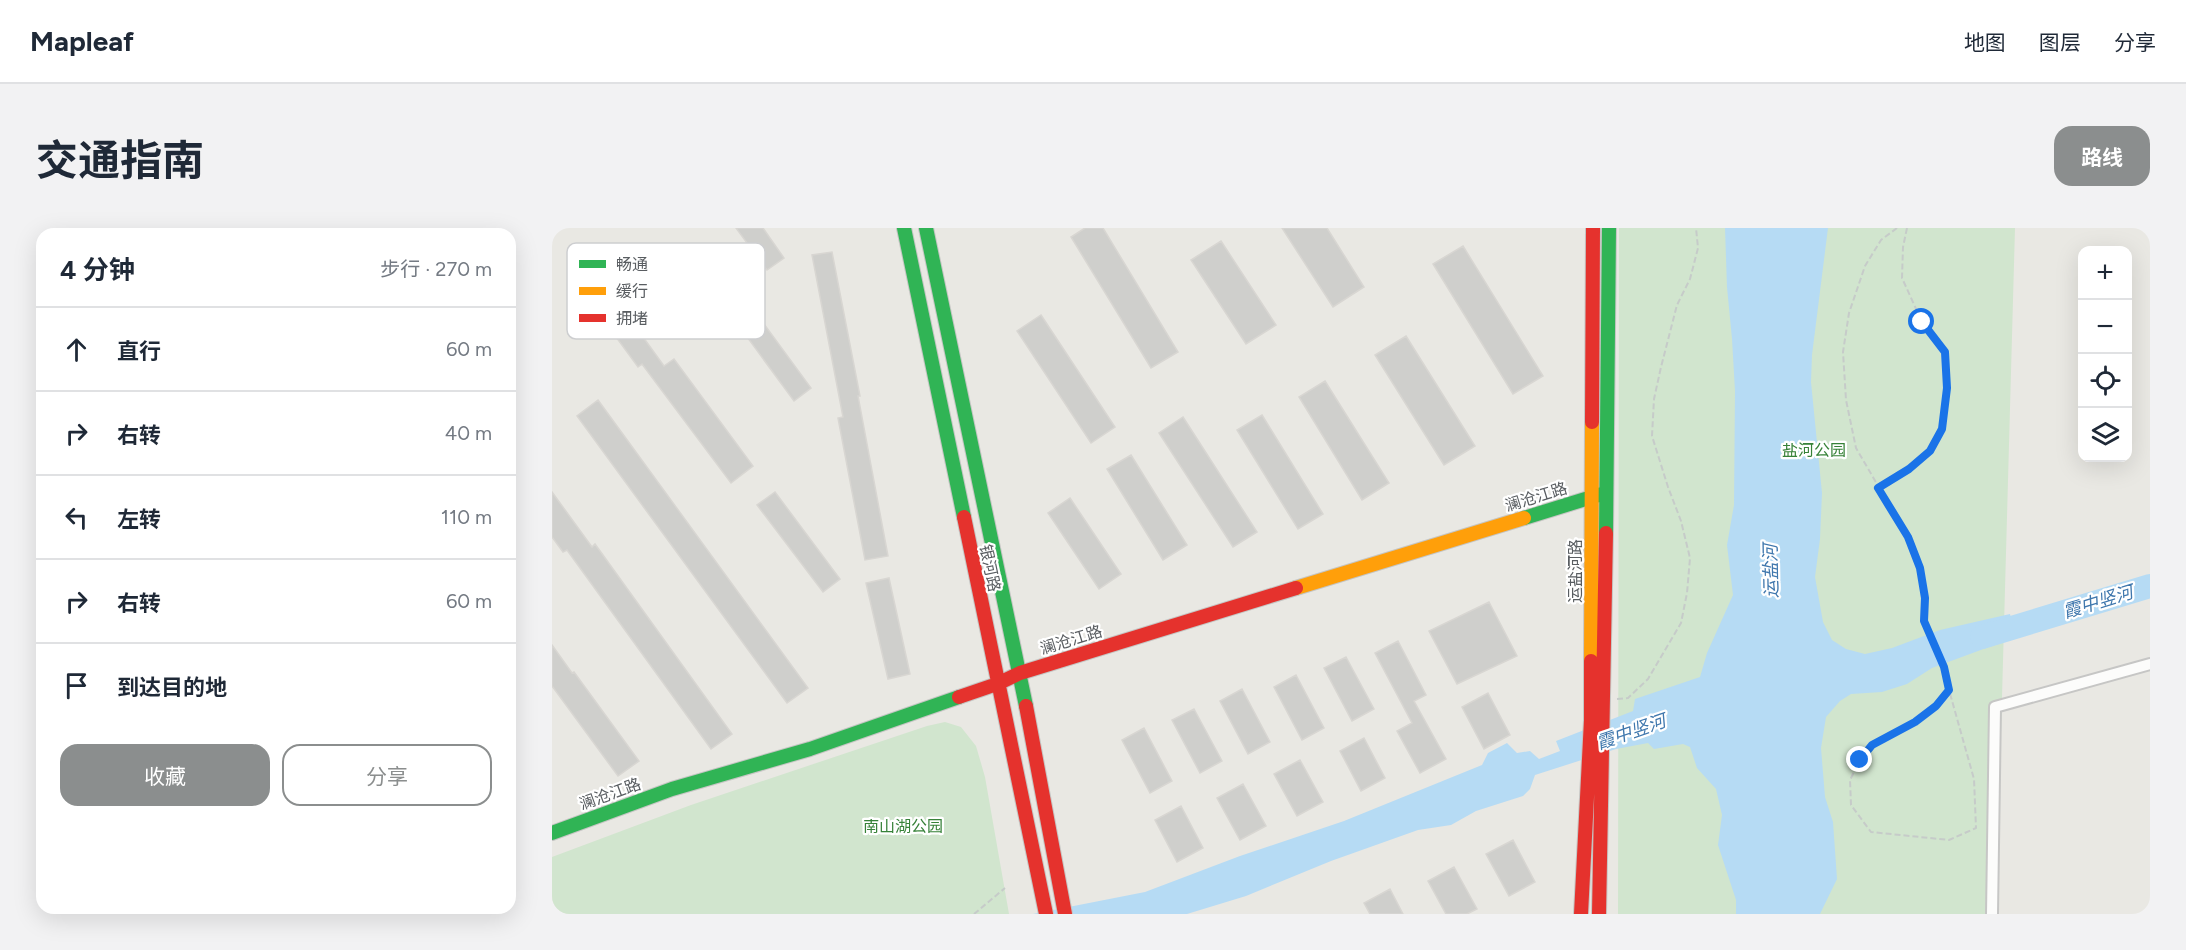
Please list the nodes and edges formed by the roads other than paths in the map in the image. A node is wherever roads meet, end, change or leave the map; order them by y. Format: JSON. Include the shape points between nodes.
{"nodes":[{"id":1,"x":904,"y":228,"type":"edge"},
{"id":2,"x":926,"y":228,"type":"edge"},
{"id":3,"x":1593,"y":228,"type":"edge"},
{"id":4,"x":1609,"y":228,"type":"edge"},
{"id":5,"x":1599,"y":495,"type":"junction"},
{"id":6,"x":2150,"y":664,"type":"edge"},
{"id":7,"x":1020,"y":672,"type":"junction"},
{"id":8,"x":997,"y":684,"type":"junction"},
{"id":9,"x":1599,"y":711,"type":"junction"},
{"id":10,"x":552,"y":833,"type":"edge"},
{"id":11,"x":1045,"y":908,"type":"edge"},
{"id":12,"x":1064,"y":908,"type":"edge"},
{"id":13,"x":1581,"y":914,"type":"edge"},
{"id":14,"x":1599,"y":914,"type":"edge"},
{"id":15,"x":1992,"y":914,"type":"edge"}],
"edges":[{"from":1,"to":8,"type":"main road","name":"银河路"},
{"from":2,"to":7,"type":"main road","name":"银河路"},
{"from":3,"to":5,"type":"main road","name":"运盐河路"},
{"from":4,"to":5,"type":"main road","name":"运盐河路"},
{"from":5,"to":7,"type":"main road","name":"澜沧江路"},
{"from":5,"to":9,"type":"main road","name":"运盐河路"},
{"from":5,"to":9,"type":"main road","name":"运盐河路"},
{"from":6,"to":15,"type":"street","via":[[1995,707]]},
{"from":7,"to":8,"type":"main road","name":"澜沧江路"},
{"from":7,"to":12,"type":"main road","name":"银河路"},
{"from":8,"to":10,"type":"main road","name":"澜沧江路","via":[[810,749],[672,789]]},
{"from":8,"to":11,"type":"main road","name":"银河路"},
{"from":9,"to":13,"type":"main road","name":"运盐河路","via":[[1588,768]]},
{"from":9,"to":14,"type":"main road","name":"运盐河路","via":[[1603,766]]}]}
